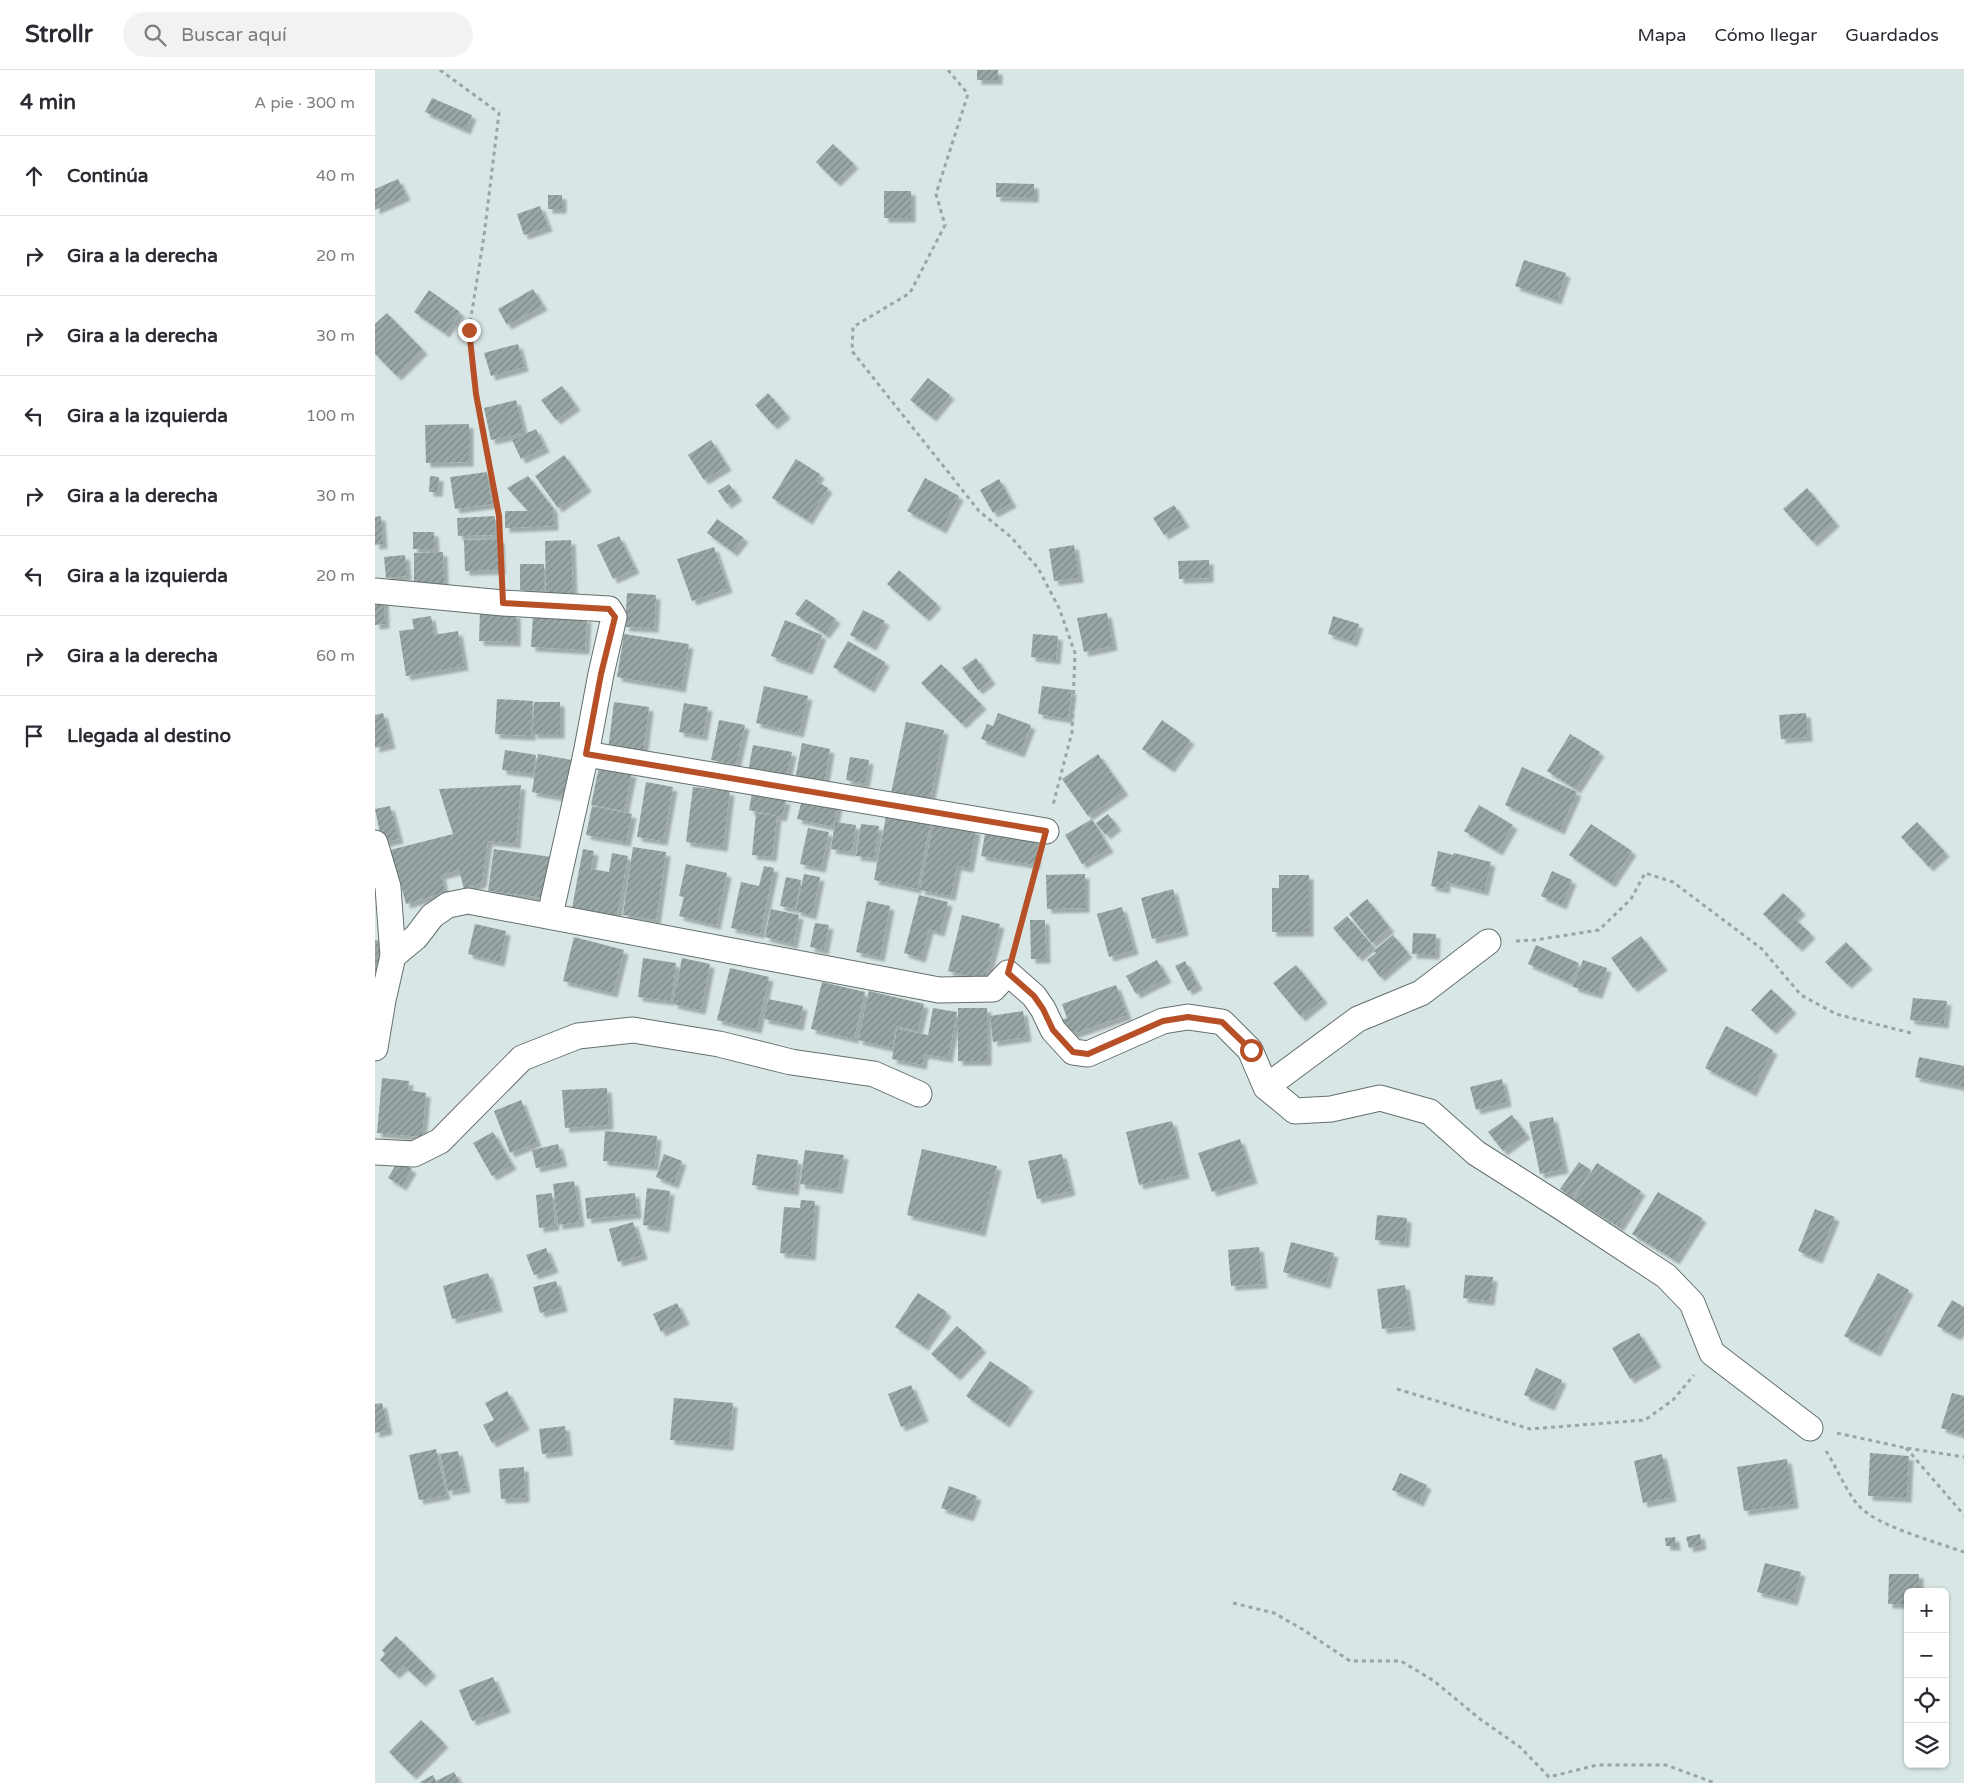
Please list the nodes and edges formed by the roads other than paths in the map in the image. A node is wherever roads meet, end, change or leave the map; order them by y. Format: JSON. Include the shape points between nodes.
{"nodes":[{"id":1,"x":375,"y":591,"type":"edge"},
{"id":2,"x":586,"y":754,"type":"junction"},
{"id":3,"x":1046,"y":831,"type":"road end"},
{"id":4,"x":375,"y":843,"type":"edge"},
{"id":5,"x":550,"y":915,"type":"junction"},
{"id":6,"x":1488,"y":942,"type":"road end"},
{"id":7,"x":393,"y":956,"type":"junction"},
{"id":8,"x":375,"y":1048,"type":"edge"},
{"id":9,"x":1266,"y":1087,"type":"junction"},
{"id":10,"x":919,"y":1094,"type":"dead end"},
{"id":11,"x":375,"y":1152,"type":"edge"},
{"id":12,"x":1810,"y":1428,"type":"road end"}],
"edges":[{"from":1,"to":2,"type":"street","via":[[609,609],[615,617]]},
{"from":2,"to":3,"type":"street"},
{"from":2,"to":5,"type":"street"},
{"from":4,"to":7,"type":"street","via":[[388,887]]},
{"from":5,"to":7,"type":"street","via":[[468,901],[448,905],[432,916],[416,938]]},
{"from":5,"to":9,"type":"street","via":[[939,990],[993,989],[1008,973],[1034,996],[1053,1030],[1073,1052],[1088,1054],[1163,1021],[1188,1017],[1222,1022],[1251,1050]]},
{"from":6,"to":9,"type":"street","via":[[1421,993],[1358,1019]]},
{"from":7,"to":8,"type":"street"},
{"from":9,"to":12,"type":"street","via":[[1295,1110],[1331,1109],[1380,1098],[1430,1112],[1475,1153],[1665,1276],[1692,1302],[1712,1353]]},
{"from":10,"to":11,"type":"street","via":[[874,1074],[791,1062],[719,1044],[633,1030],[578,1036],[522,1058],[440,1141],[414,1154]]}]}
